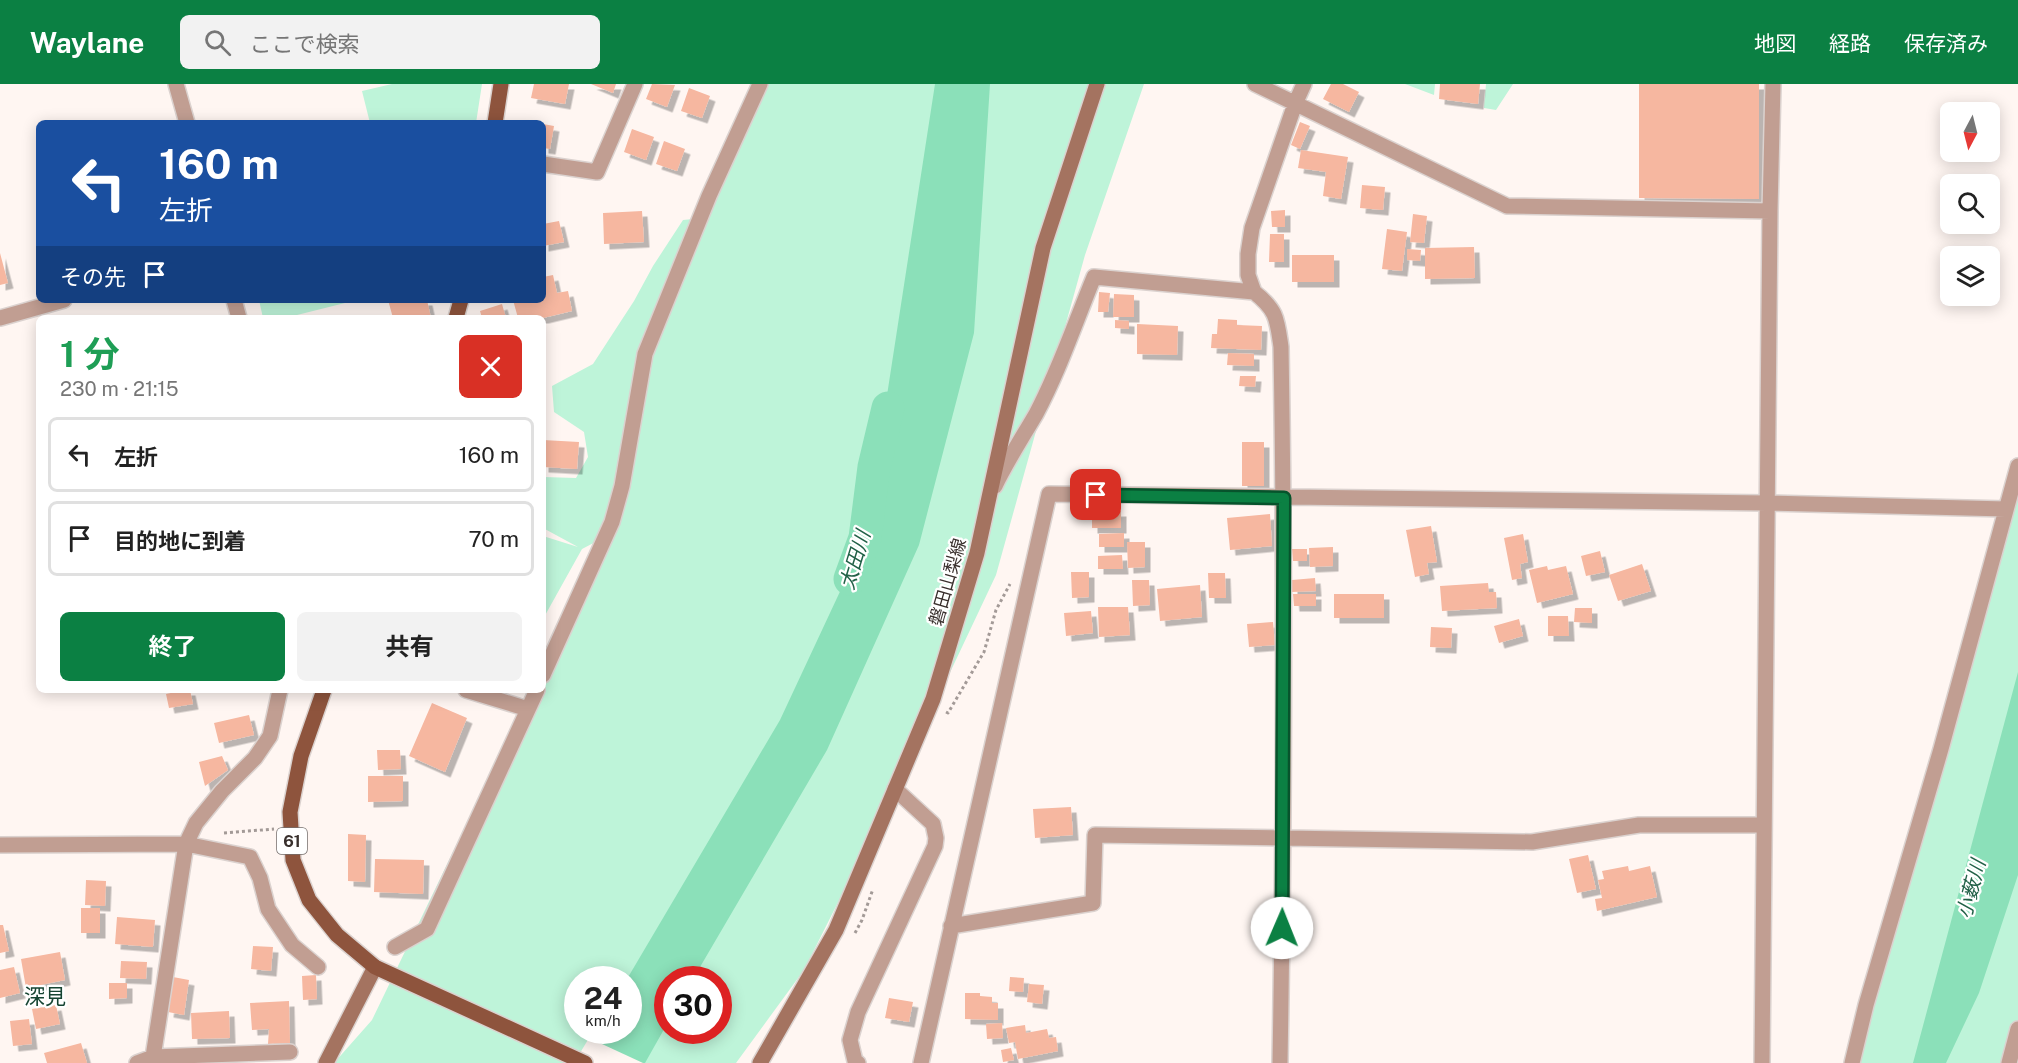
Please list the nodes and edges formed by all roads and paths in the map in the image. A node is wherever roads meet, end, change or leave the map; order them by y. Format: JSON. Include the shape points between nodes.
{"nodes":[{"id":1,"x":177,"y":84,"type":"edge"},
{"id":2,"x":501,"y":84,"type":"edge"},
{"id":3,"x":635,"y":84,"type":"edge"},
{"id":4,"x":760,"y":84,"type":"edge"},
{"id":5,"x":1097,"y":84,"type":"edge"},
{"id":6,"x":1255,"y":84,"type":"edge"},
{"id":7,"x":1304,"y":84,"type":"edge"},
{"id":8,"x":1773,"y":84,"type":"edge"},
{"id":9,"x":1295,"y":104,"type":"junction"},
{"id":10,"x":186,"y":120,"type":"edge"},
{"id":11,"x":495,"y":120,"type":"edge"},
{"id":12,"x":546,"y":164,"type":"edge"},
{"id":13,"x":1770,"y":211,"type":"junction"},
{"id":14,"x":1254,"y":292,"type":"junction"},
{"id":15,"x":53,"y":303,"type":"edge"},
{"id":16,"x":0,"y":318,"type":"edge"},
{"id":17,"x":2018,"y":466,"type":"edge"},
{"id":18,"x":991,"y":493,"type":"junction"},
{"id":19,"x":1284,"y":498,"type":"junction"},
{"id":20,"x":1767,"y":503,"type":"junction"},
{"id":21,"x":2006,"y":509,"type":"junction"},
{"id":22,"x":1013,"y":580,"type":"dead end"},
{"id":23,"x":546,"y":668,"type":"edge"},
{"id":24,"x":279,"y":693,"type":"edge"},
{"id":25,"x":323,"y":693,"type":"edge"},
{"id":26,"x":476,"y":693,"type":"edge"},
{"id":27,"x":536,"y":693,"type":"edge"},
{"id":28,"x":528,"y":709,"type":"junction"},
{"id":29,"x":941,"y":711,"type":"dead end"},
{"id":30,"x":895,"y":789,"type":"junction"},
{"id":31,"x":1764,"y":825,"type":"junction"},
{"id":32,"x":268,"y":830,"type":"dead end"},
{"id":33,"x":221,"y":833,"type":"dead end"},
{"id":34,"x":1284,"y":838,"type":"junction"},
{"id":35,"x":186,"y":843,"type":"junction"},
{"id":36,"x":0,"y":845,"type":"edge"},
{"id":37,"x":951,"y":926,"type":"junction"},
{"id":38,"x":395,"y":947,"type":"dead end"},
{"id":39,"x":318,"y":967,"type":"dead end"},
{"id":40,"x":375,"y":967,"type":"junction"},
{"id":41,"x":2018,"y":1029,"type":"edge"},
{"id":42,"x":290,"y":1052,"type":"dead end"},
{"id":43,"x":153,"y":1057,"type":"junction"},
{"id":44,"x":137,"y":1063,"type":"edge"},
{"id":45,"x":326,"y":1063,"type":"edge"},
{"id":46,"x":585,"y":1063,"type":"edge"},
{"id":47,"x":759,"y":1063,"type":"edge"},
{"id":48,"x":858,"y":1063,"type":"edge"},
{"id":49,"x":921,"y":1063,"type":"edge"},
{"id":50,"x":1280,"y":1063,"type":"edge"},
{"id":51,"x":1762,"y":1063,"type":"edge"},
{"id":52,"x":1852,"y":1063,"type":"edge"},
{"id":53,"x":2009,"y":1063,"type":"edge"}],
"edges":[{"from":1,"to":10,"type":"street"},
{"from":2,"to":11,"type":"main road"},
{"from":3,"to":12,"type":"street","via":[[597,172]]},
{"from":4,"to":23,"type":"street","via":[[709,196],[645,354],[612,522]]},
{"from":5,"to":18,"type":"main road","name":"磐田山梨線","via":[[1043,248]]},
{"from":6,"to":9,"type":"street"},
{"from":7,"to":9,"type":"street"},
{"from":8,"to":13,"type":"street"},
{"from":9,"to":13,"type":"street","via":[[1507,206]]},
{"from":9,"to":14,"type":"street","via":[[1252,228],[1248,275]]},
{"from":13,"to":20,"type":"street"},
{"from":14,"to":18,"type":"street","via":[[1094,277],[1036,413]]},
{"from":14,"to":19,"type":"street","via":[[1269,304],[1278,324]]},
{"from":15,"to":16,"type":"street"},
{"from":17,"to":21,"type":"street"},
{"from":18,"to":30,"type":"main road","name":"磐田山梨線","via":[[933,699]]},
{"from":19,"to":20,"type":"street"},
{"from":19,"to":34,"type":"street"},
{"from":19,"to":37,"type":"street","via":[[1048,494]]},
{"from":20,"to":21,"type":"street"},
{"from":20,"to":31,"type":"street"},
{"from":21,"to":52,"type":"street"},
{"from":22,"to":29,"type":"path","via":[[996,610],[984,652],[948,713]]},
{"from":24,"to":35,"type":"street","via":[[270,736],[196,823]]},
{"from":25,"to":40,"type":"main road","number":"61","via":[[301,756],[290,812],[293,860],[309,900],[337,935]]},
{"from":26,"to":28,"type":"street"},
{"from":27,"to":28,"type":"street"},
{"from":28,"to":38,"type":"street","via":[[427,929]]},
{"from":30,"to":47,"type":"main road","name":"磐田山梨線","via":[[836,930]]},
{"from":30,"to":48,"type":"street","via":[[933,824],[935,846],[858,1012],[850,1040]]},
{"from":31,"to":34,"type":"street","via":[[1639,825],[1532,842]]},
{"from":31,"to":51,"type":"street"},
{"from":32,"to":33,"type":"path"},
{"from":34,"to":37,"type":"street","via":[[1095,835],[1093,903]]},
{"from":34,"to":50,"type":"street"},
{"from":35,"to":36,"type":"street"},
{"from":35,"to":39,"type":"street","via":[[250,856],[268,909],[292,945]]},
{"from":35,"to":43,"type":"street"},
{"from":37,"to":49,"type":"street"},
{"from":40,"to":45,"type":"main road"},
{"from":40,"to":46,"type":"main road","number":"61"},
{"from":41,"to":53,"type":"street"},
{"from":42,"to":43,"type":"street"},
{"from":43,"to":44,"type":"street"}]}
